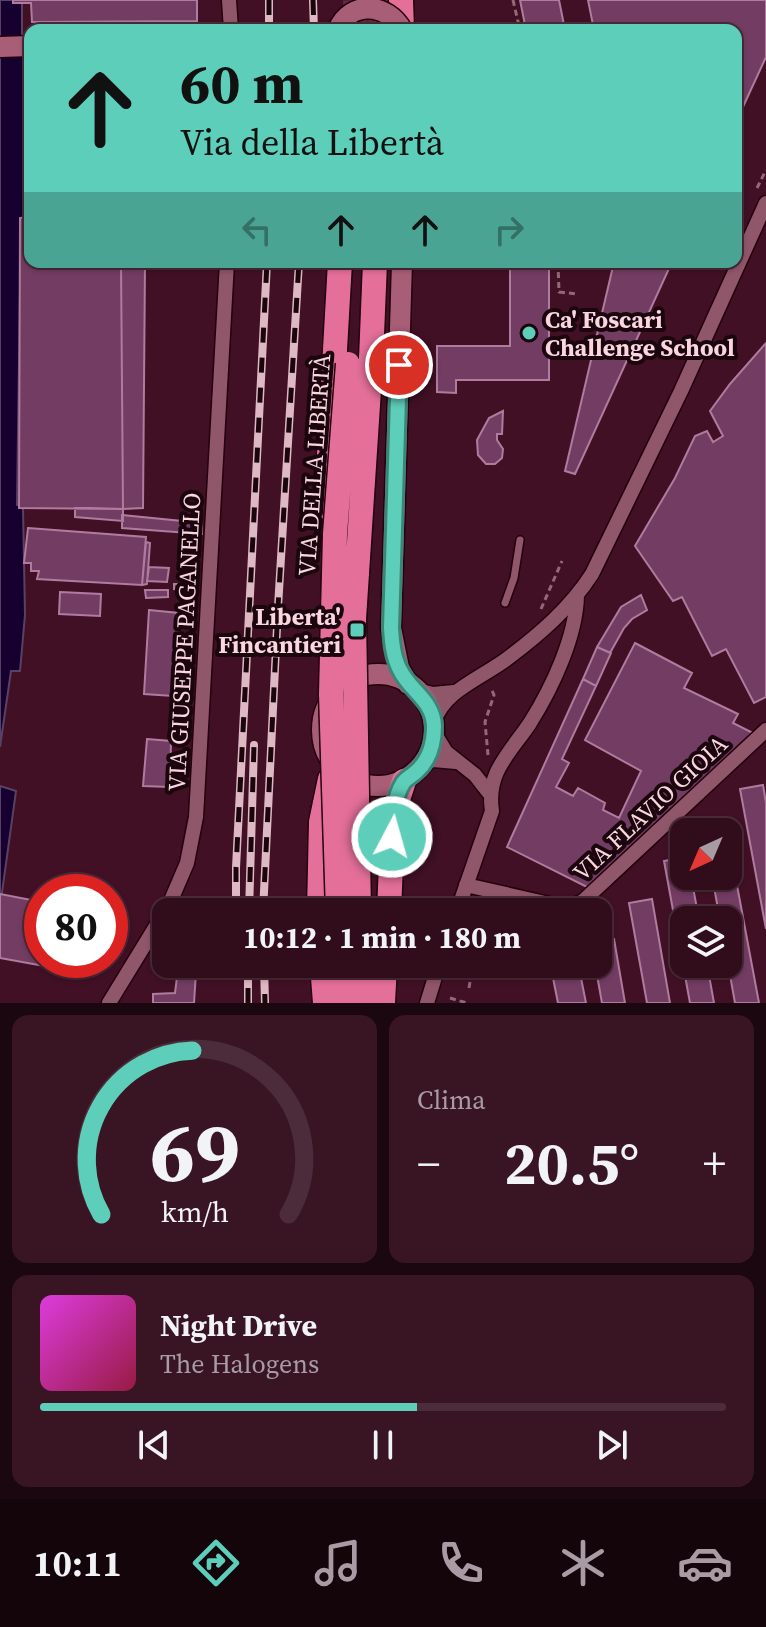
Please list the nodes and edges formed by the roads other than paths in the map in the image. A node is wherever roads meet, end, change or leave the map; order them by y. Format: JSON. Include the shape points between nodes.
{"nodes":[{"id":1,"x":229,"y":0,"type":"edge"},
{"id":2,"x":401,"y":0,"type":"edge"},
{"id":3,"x":231,"y":24,"type":"edge"},
{"id":4,"x":342,"y":24,"type":"edge"},
{"id":5,"x":397,"y":24,"type":"edge"},
{"id":6,"x":402,"y":24,"type":"edge"},
{"id":7,"x":24,"y":46,"type":"edge"},
{"id":8,"x":0,"y":47,"type":"edge"},
{"id":9,"x":766,"y":203,"type":"edge"},
{"id":10,"x":742,"y":256,"type":"edge"},
{"id":11,"x":227,"y":268,"type":"edge"},
{"id":12,"x":340,"y":268,"type":"edge"},
{"id":13,"x":356,"y":268,"type":"edge"},
{"id":14,"x":374,"y":268,"type":"edge"},
{"id":15,"x":402,"y":268,"type":"edge"},
{"id":16,"x":737,"y":268,"type":"edge"},
{"id":17,"x":360,"y":361,"type":"junction"},
{"id":18,"x":325,"y":525,"type":"junction"},
{"id":19,"x":520,"y":540,"type":"dead end"},
{"id":20,"x":346,"y":550,"type":"dead end"},
{"id":21,"x":351,"y":561,"type":"dead end"},
{"id":22,"x":577,"y":596,"type":"junction"},
{"id":23,"x":505,"y":603,"type":"dead end"},
{"id":24,"x":391,"y":628,"type":"junction"},
{"id":25,"x":346,"y":686,"type":"junction"},
{"id":26,"x":412,"y":687,"type":"junction"},
{"id":27,"x":458,"y":691,"type":"junction"},
{"id":28,"x":434,"y":727,"type":"junction"},
{"id":29,"x":766,"y":730,"type":"edge"},
{"id":30,"x":328,"y":757,"type":"junction"},
{"id":31,"x":456,"y":762,"type":"junction"},
{"id":32,"x":413,"y":773,"type":"junction"},
{"id":33,"x":489,"y":793,"type":"junction"},
{"id":34,"x":466,"y":885,"type":"junction"},
{"id":35,"x":319,"y":898,"type":"edge"},
{"id":36,"x":338,"y":898,"type":"edge"},
{"id":37,"x":359,"y":898,"type":"edge"},
{"id":38,"x":390,"y":898,"type":"edge"},
{"id":39,"x":462,"y":898,"type":"edge"},
{"id":40,"x":323,"y":978,"type":"edge"},
{"id":41,"x":341,"y":978,"type":"edge"},
{"id":42,"x":361,"y":978,"type":"edge"},
{"id":43,"x":384,"y":978,"type":"edge"},
{"id":44,"x":435,"y":978,"type":"edge"},
{"id":45,"x":109,"y":1003,"type":"edge"},
{"id":46,"x":325,"y":1003,"type":"edge"},
{"id":47,"x":342,"y":1003,"type":"edge"},
{"id":48,"x":362,"y":1003,"type":"edge"},
{"id":49,"x":383,"y":1003,"type":"edge"},
{"id":50,"x":427,"y":1003,"type":"edge"}],
"edges":[{"from":1,"to":3,"type":"street"},
{"from":2,"to":6,"type":"highway"},
{"from":4,"to":5,"type":"street","bridge":true,"via":[[349,14],[369,7],[389,13]]},
{"from":7,"to":8,"type":"street"},
{"from":9,"to":10,"type":"street"},
{"from":11,"to":45,"type":"street","name":"VIA GIUSEPPE PAGANELLO","via":[[196,817],[187,863],[169,905]]},
{"from":12,"to":18,"type":"highway"},
{"from":13,"to":17,"type":"highway","name":"VIA DELLA LIBERTÀ"},
{"from":14,"to":17,"type":"highway","name":"VIA DELLA LIBERTÀ"},
{"from":15,"to":24,"type":"street"},
{"from":16,"to":22,"type":"street","via":[[675,405]]},
{"from":17,"to":36,"type":"highway","name":"VIA DELLA LIBERTÀ","bridge":true,"via":[[335,534],[331,694]]},
{"from":17,"to":37,"type":"highway","name":"VIA DELLA LIBERTÀ","bridge":true,"via":[[354,619]]},
{"from":18,"to":20,"type":"lane"},
{"from":18,"to":25,"type":"highway","via":[[324,622]]},
{"from":19,"to":23,"type":"lane"},
{"from":21,"to":25,"type":"lane","via":[[360,588],[360,644],[359,660]]},
{"from":22,"to":27,"type":"street","via":[[543,631]]},
{"from":22,"to":33,"type":"street","via":[[573,631],[541,703],[504,757]]},
{"from":24,"to":25,"type":"street","via":[[376,663]]},
{"from":24,"to":26,"type":"street","via":[[399,668]]},
{"from":25,"to":26,"type":"street","via":[[386,675]]},
{"from":25,"to":30,"type":"street","via":[[325,710],[323,742]]},
{"from":26,"to":27,"type":"street","via":[[445,694]]},
{"from":26,"to":28,"type":"street","via":[[430,708]]},
{"from":27,"to":28,"type":"street","via":[[445,701]]},
{"from":28,"to":31,"type":"street","via":[[439,743]]},
{"from":28,"to":32,"type":"street","via":[[428,757]]},
{"from":29,"to":34,"type":"street","name":"VIA FLAVIO GIOIA","via":[[583,901],[558,906]]},
{"from":30,"to":32,"type":"street","via":[[353,781],[370,786],[387,786]]},
{"from":30,"to":35,"type":"highway"},
{"from":31,"to":32,"type":"street","via":[[433,760]]},
{"from":31,"to":33,"type":"street"},
{"from":32,"to":38,"type":"highway","via":[[393,815]]},
{"from":33,"to":34,"type":"street","via":[[492,811]]},
{"from":34,"to":39,"type":"street"},
{"from":40,"to":46,"type":"highway"},
{"from":41,"to":47,"type":"highway"},
{"from":42,"to":48,"type":"highway"},
{"from":43,"to":49,"type":"highway"},
{"from":44,"to":50,"type":"street"}]}
